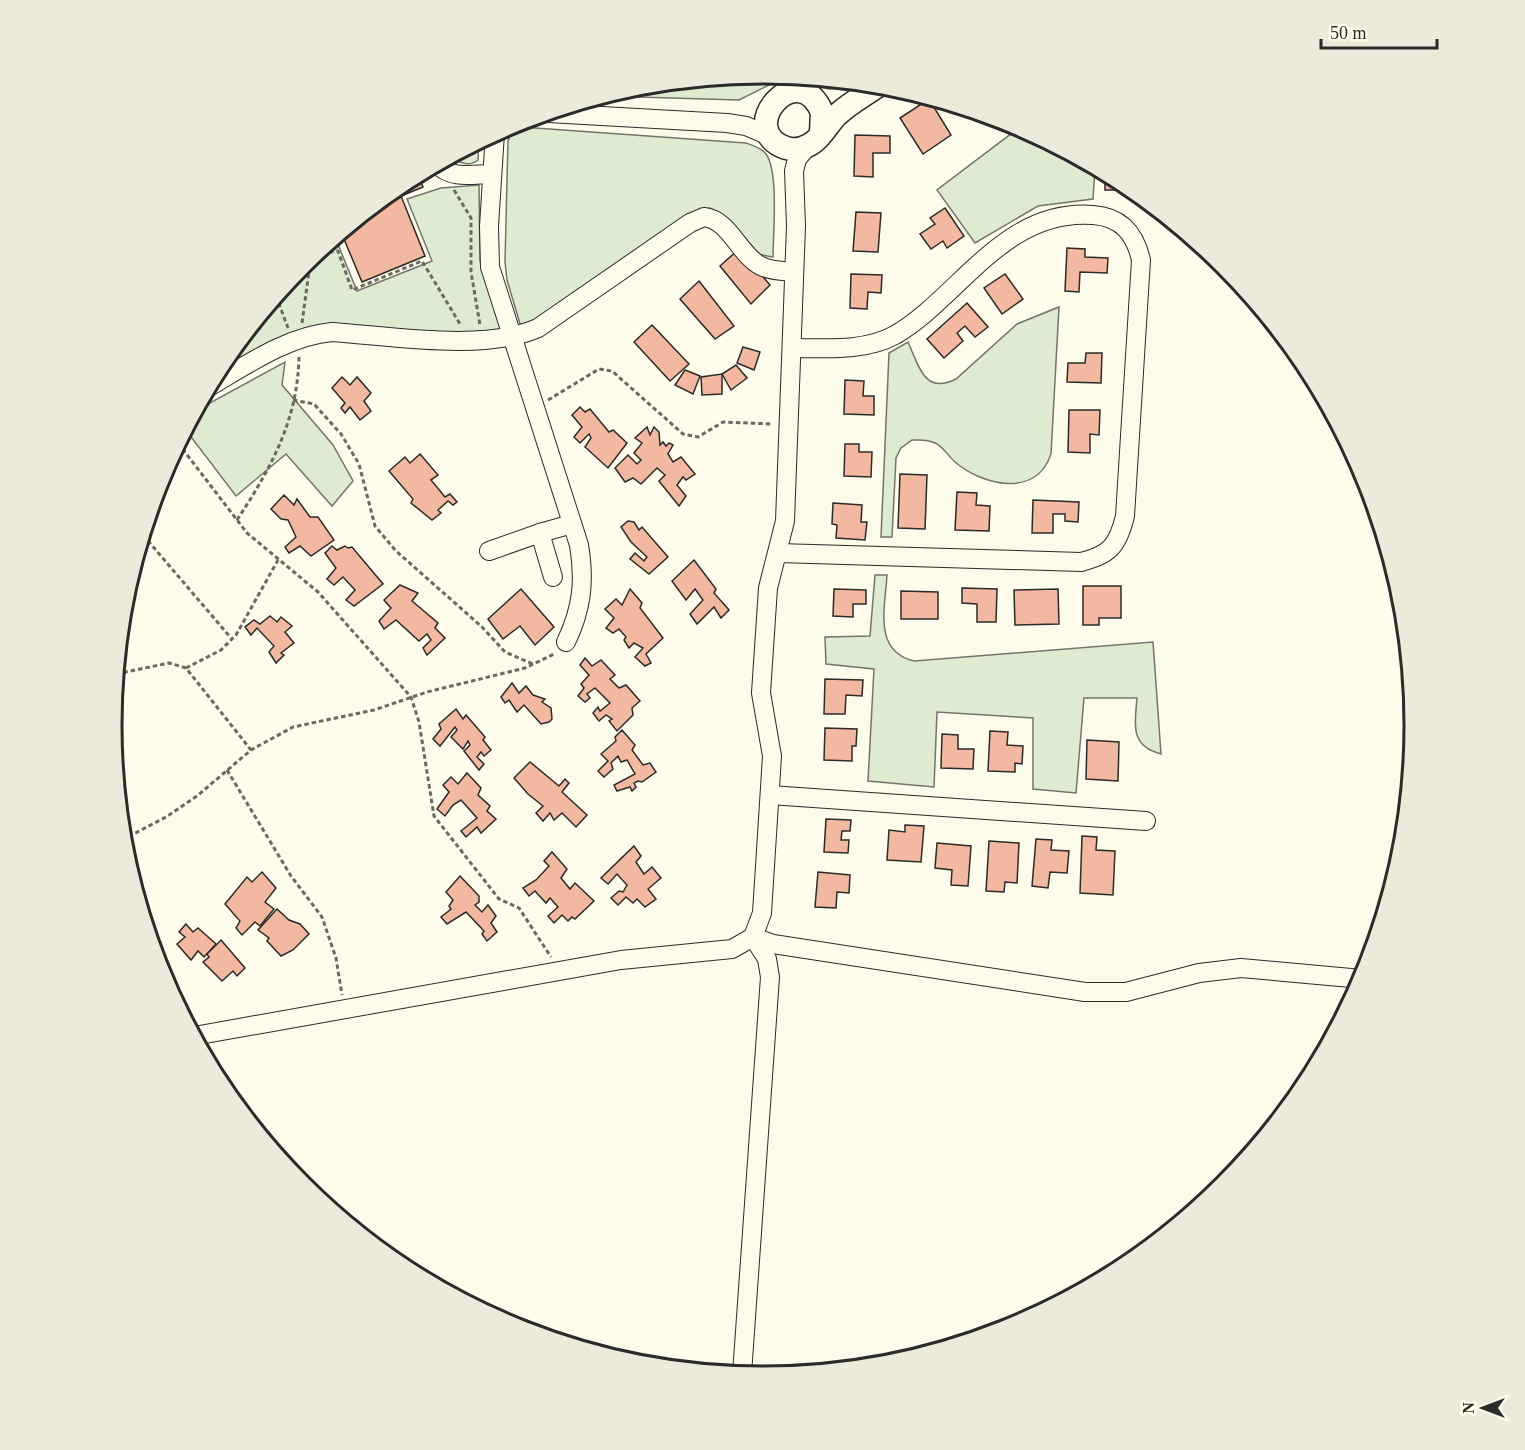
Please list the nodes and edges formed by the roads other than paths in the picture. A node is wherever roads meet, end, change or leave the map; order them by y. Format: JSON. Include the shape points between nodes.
{"nodes":[{"id":1,"x":866,"y":92,"type":"edge"},
{"id":2,"x":868,"y":93,"type":"edge"},
{"id":3,"x":815,"y":100,"type":"junction"},
{"id":4,"x":772,"y":103,"type":"junction"},
{"id":5,"x":569,"y":114,"type":"edge"},
{"id":6,"x":724,"y":123,"type":"junction"},
{"id":7,"x":815,"y":139,"type":"junction"},
{"id":8,"x":775,"y":141,"type":"junction"},
{"id":9,"x":494,"y":143,"type":"edge"},
{"id":10,"x":444,"y":169,"type":"edge"},
{"id":11,"x":492,"y":174,"type":"junction"},
{"id":12,"x":794,"y":184,"type":"junction"},
{"id":13,"x":794,"y":272,"type":"junction"},
{"id":14,"x":512,"y":338,"type":"junction"},
{"id":15,"x":792,"y":348,"type":"junction"},
{"id":16,"x":224,"y":378,"type":"edge"},
{"id":17,"x":572,"y":524,"type":"junction"},
{"id":18,"x":540,"y":534,"type":"junction"},
{"id":19,"x":489,"y":551,"type":"dead end"},
{"id":20,"x":778,"y":553,"type":"junction"},
{"id":21,"x":553,"y":577,"type":"dead end"},
{"id":22,"x":566,"y":642,"type":"road end"},
{"id":23,"x":770,"y":795,"type":"junction"},
{"id":24,"x":1146,"y":821,"type":"dead end"},
{"id":25,"x":753,"y":937,"type":"junction"},
{"id":26,"x":1351,"y":978,"type":"edge"},
{"id":27,"x":202,"y":1035,"type":"edge"},
{"id":28,"x":743,"y":1366,"type":"edge"}],
"edges":[{"from":1,"to":3,"type":"main road","via":[[842,101]]},
{"from":2,"to":7,"type":"main road","via":[[845,108]]},
{"from":3,"to":4,"type":"main road","via":[[793,92],[784,93]]},
{"from":3,"to":7,"type":"main road","via":[[823,118]]},
{"from":4,"to":6,"type":"street"},
{"from":4,"to":8,"type":"main road","via":[[766,120]]},
{"from":5,"to":6,"type":"street"},
{"from":6,"to":8,"type":"street","via":[[746,126]]},
{"from":7,"to":8,"type":"main road","via":[[793,149]]},
{"from":7,"to":12,"type":"street","via":[[797,159]]},
{"from":8,"to":12,"type":"street"},
{"from":9,"to":11,"type":"street"},
{"from":10,"to":11,"type":"street","via":[[455,175]]},
{"from":11,"to":14,"type":"street","via":[[490,267]]},
{"from":12,"to":13,"type":"street"},
{"from":13,"to":14,"type":"street","via":[[770,269],[755,262],[718,222],[704,217],[538,328]]},
{"from":13,"to":15,"type":"street"},
{"from":14,"to":16,"type":"street","via":[[316,333]]},
{"from":14,"to":17,"type":"street"},
{"from":15,"to":20,"type":"street","via":[[785,521]]},
{"from":15,"to":20,"type":"street","via":[[837,349],[868,345],[894,335],[1000,244],[1056,219],[1081,214],[1103,216],[1136,239],[1142,260],[1125,516],[1121,534],[1109,551],[1100,558],[1081,562]]},
{"from":17,"to":18,"type":"street"},
{"from":17,"to":22,"type":"street","via":[[584,571],[583,594]]},
{"from":18,"to":19,"type":"street"},
{"from":18,"to":21,"type":"street"},
{"from":20,"to":23,"type":"street","via":[[768,588],[761,693],[771,738]]},
{"from":23,"to":24,"type":"street"},
{"from":23,"to":25,"type":"street","via":[[762,913]]},
{"from":25,"to":26,"type":"street","via":[[773,944],[1085,992],[1126,992],[1199,973],[1241,968]]},
{"from":25,"to":27,"type":"street","via":[[732,949],[648,955]]},
{"from":25,"to":28,"type":"street","via":[[767,959],[770,977]]}]}
